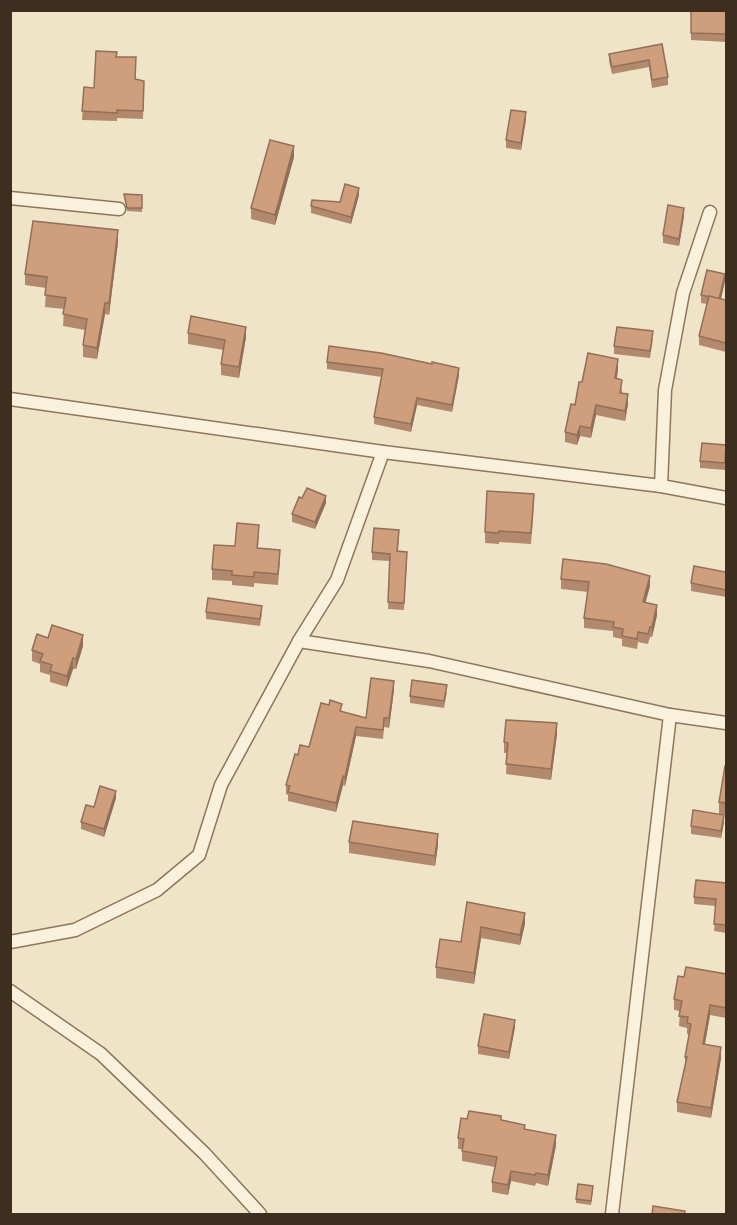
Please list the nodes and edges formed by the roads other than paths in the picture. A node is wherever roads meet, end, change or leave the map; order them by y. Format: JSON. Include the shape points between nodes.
{"nodes":[{"id":1,"x":10,"y":198,"type":"edge"},
{"id":2,"x":118,"y":209,"type":"dead end"},
{"id":3,"x":710,"y":212,"type":"dead end"},
{"id":4,"x":10,"y":399,"type":"edge"},
{"id":5,"x":383,"y":452,"type":"junction"},
{"id":6,"x":661,"y":486,"type":"junction"},
{"id":7,"x":726,"y":498,"type":"edge"},
{"id":8,"x":299,"y":641,"type":"junction"},
{"id":9,"x":670,"y":715,"type":"junction"},
{"id":10,"x":726,"y":723,"type":"edge"},
{"id":11,"x":10,"y":942,"type":"edge"},
{"id":12,"x":10,"y":991,"type":"edge"},
{"id":13,"x":260,"y":1215,"type":"edge"},
{"id":14,"x":612,"y":1215,"type":"edge"}],
"edges":[{"from":1,"to":2,"type":"street"},
{"from":3,"to":6,"type":"street","via":[[683,293],[665,390]]},
{"from":4,"to":5,"type":"street"},
{"from":5,"to":6,"type":"street"},
{"from":5,"to":8,"type":"street","via":[[337,580]]},
{"from":6,"to":7,"type":"street"},
{"from":8,"to":9,"type":"street","via":[[429,661]]},
{"from":8,"to":11,"type":"street","via":[[221,785],[199,855],[157,890],[75,930]]},
{"from":9,"to":10,"type":"street"},
{"from":9,"to":14,"type":"street"},
{"from":12,"to":13,"type":"street","via":[[101,1054],[205,1155]]}]}
